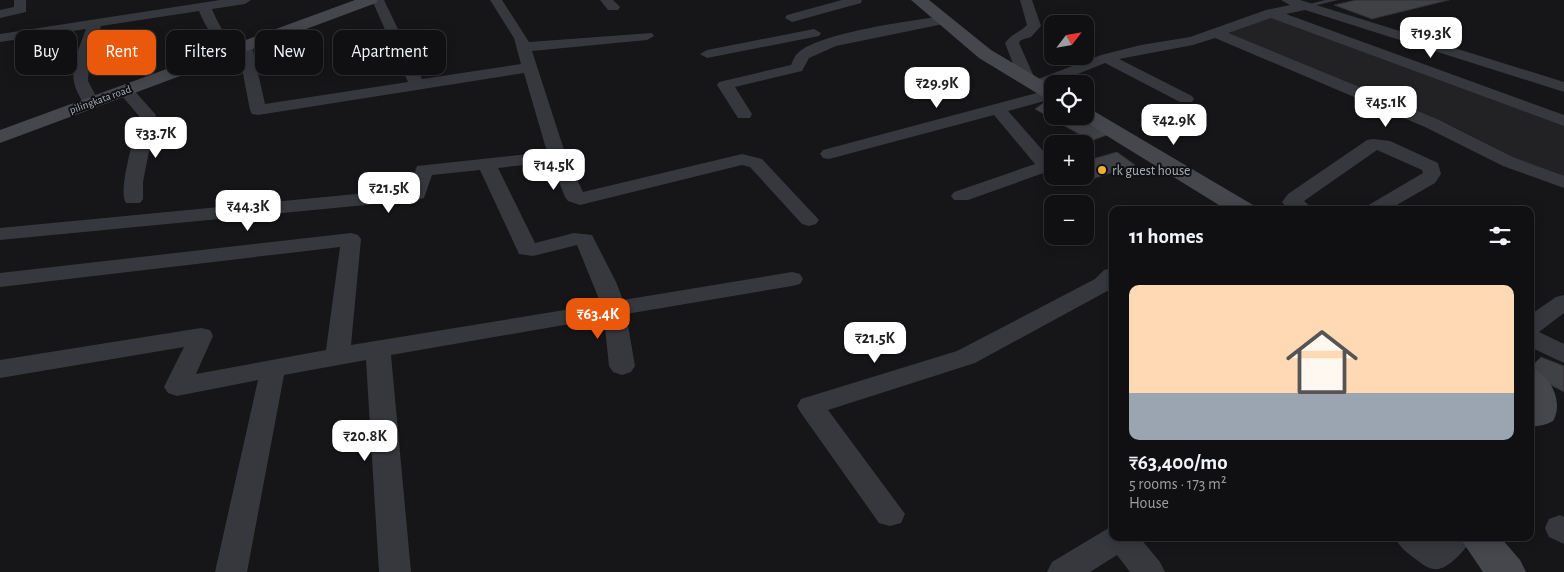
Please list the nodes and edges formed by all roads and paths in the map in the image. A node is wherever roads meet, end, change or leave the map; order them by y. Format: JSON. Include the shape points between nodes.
{"nodes":[{"id":1,"x":20,"y":0,"type":"edge"},
{"id":2,"x":246,"y":0,"type":"edge"},
{"id":3,"x":370,"y":0,"type":"edge"},
{"id":4,"x":378,"y":0,"type":"edge"},
{"id":5,"x":496,"y":0,"type":"edge"},
{"id":6,"x":856,"y":0,"type":"edge"},
{"id":7,"x":919,"y":0,"type":"edge"},
{"id":8,"x":1026,"y":0,"type":"edge"},
{"id":9,"x":1287,"y":0,"type":"edge"},
{"id":10,"x":1335,"y":0,"type":"edge"},
{"id":11,"x":204,"y":6,"type":"junction"},
{"id":12,"x":1306,"y":6,"type":"junction"},
{"id":13,"x":1272,"y":12,"type":"junction"},
{"id":14,"x":0,"y":14,"type":"edge"},
{"id":15,"x":944,"y":20,"type":"junction"},
{"id":16,"x":95,"y":24,"type":"junction"},
{"id":17,"x":214,"y":30,"type":"edge"},
{"id":18,"x":814,"y":32,"type":"junction"},
{"id":19,"x":1215,"y":33,"type":"junction"},
{"id":20,"x":647,"y":36,"type":"dead end"},
{"id":21,"x":0,"y":38,"type":"edge"},
{"id":22,"x":830,"y":43,"type":"junction"},
{"id":23,"x":245,"y":46,"type":"edge"},
{"id":24,"x":524,"y":47,"type":"junction"},
{"id":25,"x":707,"y":54,"type":"dead end"},
{"id":26,"x":1106,"y":58,"type":"junction"},
{"id":27,"x":245,"y":65,"type":"edge"},
{"id":28,"x":530,"y":67,"type":"junction"},
{"id":29,"x":166,"y":75,"type":"edge"},
{"id":30,"x":1032,"y":82,"type":"junction"},
{"id":31,"x":417,"y":85,"type":"junction"},
{"id":32,"x":1564,"y":87,"type":"edge"},
{"id":33,"x":1044,"y":89,"type":"edge"},
{"id":34,"x":125,"y":90,"type":"junction"},
{"id":35,"x":1044,"y":96,"type":"edge"},
{"id":36,"x":1186,"y":99,"type":"dead end"},
{"id":37,"x":91,"y":102,"type":"junction"},
{"id":38,"x":998,"y":109,"type":"junction"},
{"id":39,"x":744,"y":114,"type":"dead end"},
{"id":40,"x":1094,"y":120,"type":"edge"},
{"id":41,"x":1564,"y":121,"type":"edge"},
{"id":42,"x":0,"y":137,"type":"edge"},
{"id":43,"x":830,"y":154,"type":"dead end"},
{"id":44,"x":557,"y":156,"type":"junction"},
{"id":45,"x":486,"y":163,"type":"junction"},
{"id":46,"x":1564,"y":182,"type":"edge"},
{"id":47,"x":961,"y":196,"type":"dead end"},
{"id":48,"x":133,"y":199,"type":"dead end"},
{"id":49,"x":348,"y":201,"type":"junction"},
{"id":50,"x":1235,"y":206,"type":"edge"},
{"id":51,"x":1298,"y":206,"type":"edge"},
{"id":52,"x":1381,"y":206,"type":"edge"},
{"id":53,"x":809,"y":220,"type":"dead end"},
{"id":54,"x":1,"y":236,"type":"edge"},
{"id":55,"x":351,"y":239,"type":"junction"},
{"id":56,"x":1109,"y":278,"type":"edge"},
{"id":57,"x":792,"y":279,"type":"dead end"},
{"id":58,"x":0,"y":280,"type":"edge"},
{"id":59,"x":1564,"y":302,"type":"edge"},
{"id":60,"x":614,"y":309,"type":"junction"},
{"id":61,"x":1534,"y":324,"type":"edge"},
{"id":62,"x":1534,"y":339,"type":"edge"},
{"id":63,"x":378,"y":349,"type":"junction"},
{"id":64,"x":1564,"y":355,"type":"edge"},
{"id":65,"x":338,"y":356,"type":"junction"},
{"id":66,"x":622,"y":366,"type":"dead end"},
{"id":67,"x":273,"y":368,"type":"junction"},
{"id":68,"x":0,"y":369,"type":"edge"},
{"id":69,"x":1534,"y":382,"type":"edge"},
{"id":70,"x":1534,"y":415,"type":"edge"},
{"id":71,"x":890,"y":514,"type":"dead end"},
{"id":72,"x":1112,"y":541,"type":"edge"},
{"id":73,"x":1124,"y":541,"type":"edge"},
{"id":74,"x":1415,"y":541,"type":"edge"},
{"id":75,"x":1452,"y":541,"type":"edge"},
{"id":76,"x":1481,"y":541,"type":"edge"},
{"id":77,"x":231,"y":572,"type":"edge"},
{"id":78,"x":395,"y":572,"type":"edge"},
{"id":79,"x":1063,"y":572,"type":"edge"},
{"id":80,"x":1149,"y":572,"type":"edge"},
{"id":81,"x":1506,"y":572,"type":"edge"}],
"edges":[{"from":1,"to":14,"type":"street","via":[[21,9]]},
{"from":2,"to":11,"type":"street"},
{"from":3,"to":23,"type":"street","name":"pilingkata road"},
{"from":4,"to":31,"type":"street"},
{"from":5,"to":24,"type":"street"},
{"from":6,"to":18,"type":"street","via":[[792,18]]},
{"from":7,"to":15,"type":"street"},
{"from":8,"to":30,"type":"street","via":[[1034,26],[1012,43]]},
{"from":9,"to":12,"type":"street"},
{"from":10,"to":12,"type":"lane"},
{"from":11,"to":16,"type":"street"},
{"from":11,"to":17,"type":"street"},
{"from":12,"to":13,"type":"street"},
{"from":12,"to":32,"type":"street","via":[[1423,40]]},
{"from":13,"to":19,"type":"street"},
{"from":13,"to":41,"type":"street"},
{"from":15,"to":22,"type":"street"},
{"from":15,"to":30,"type":"street","via":[[985,54]]},
{"from":16,"to":21,"type":"street"},
{"from":16,"to":37,"type":"street","via":[[81,64],[80,81]]},
{"from":18,"to":22,"type":"street"},
{"from":18,"to":25,"type":"street"},
{"from":19,"to":26,"type":"street","via":[[1193,42],[1141,49]]},
{"from":19,"to":46,"type":"street","via":[[1431,123],[1509,162]]},
{"from":20,"to":24,"type":"street"},
{"from":22,"to":39,"type":"street","via":[[804,55],[797,68],[725,85]]},
{"from":24,"to":28,"type":"street"},
{"from":26,"to":30,"type":"street"},
{"from":26,"to":36,"type":"street"},
{"from":27,"to":31,"type":"street","via":[[258,110]]},
{"from":28,"to":31,"type":"street"},
{"from":28,"to":44,"type":"street"},
{"from":29,"to":34,"type":"street","name":"pilingkata road"},
{"from":30,"to":33,"type":"street"},
{"from":34,"to":37,"type":"street","name":"pilingkata road"},
{"from":34,"to":48,"type":"street","via":[[148,115]]},
{"from":35,"to":38,"type":"street"},
{"from":37,"to":42,"type":"street","name":"pilingkata road"},
{"from":38,"to":43,"type":"street"},
{"from":38,"to":47,"type":"street","via":[[1047,166]]},
{"from":40,"to":50,"type":"street"},
{"from":44,"to":45,"type":"street"},
{"from":44,"to":53,"type":"street","via":[[575,197],[580,199],[742,159],[756,163]]},
{"from":45,"to":49,"type":"street","via":[[424,170],[417,194]]},
{"from":45,"to":60,"type":"street","via":[[527,249],[585,239]]},
{"from":49,"to":54,"type":"street"},
{"from":49,"to":55,"type":"street"},
{"from":51,"to":52,"type":"street","via":[[1292,202],[1295,198],[1373,144],[1384,145],[1431,166],[1432,174],[1428,179]]},
{"from":55,"to":58,"type":"street"},
{"from":55,"to":65,"type":"street"},
{"from":56,"to":71,"type":"street","via":[[966,357],[810,406]]},
{"from":57,"to":60,"type":"street"},
{"from":59,"to":61,"type":"street"},
{"from":60,"to":63,"type":"street"},
{"from":60,"to":66,"type":"street"},
{"from":62,"to":64,"type":"street"},
{"from":63,"to":65,"type":"street"},
{"from":63,"to":78,"type":"street"},
{"from":65,"to":67,"type":"street"},
{"from":67,"to":68,"type":"street","via":[[177,387],[201,336]]},
{"from":67,"to":77,"type":"street"},
{"from":69,"to":70,"type":"street","via":[[1551,402],[1541,414]]},
{"from":72,"to":79,"type":"street"},
{"from":73,"to":80,"type":"street"},
{"from":74,"to":75,"type":"street","via":[[1435,556]]},
{"from":76,"to":81,"type":"street"}]}
